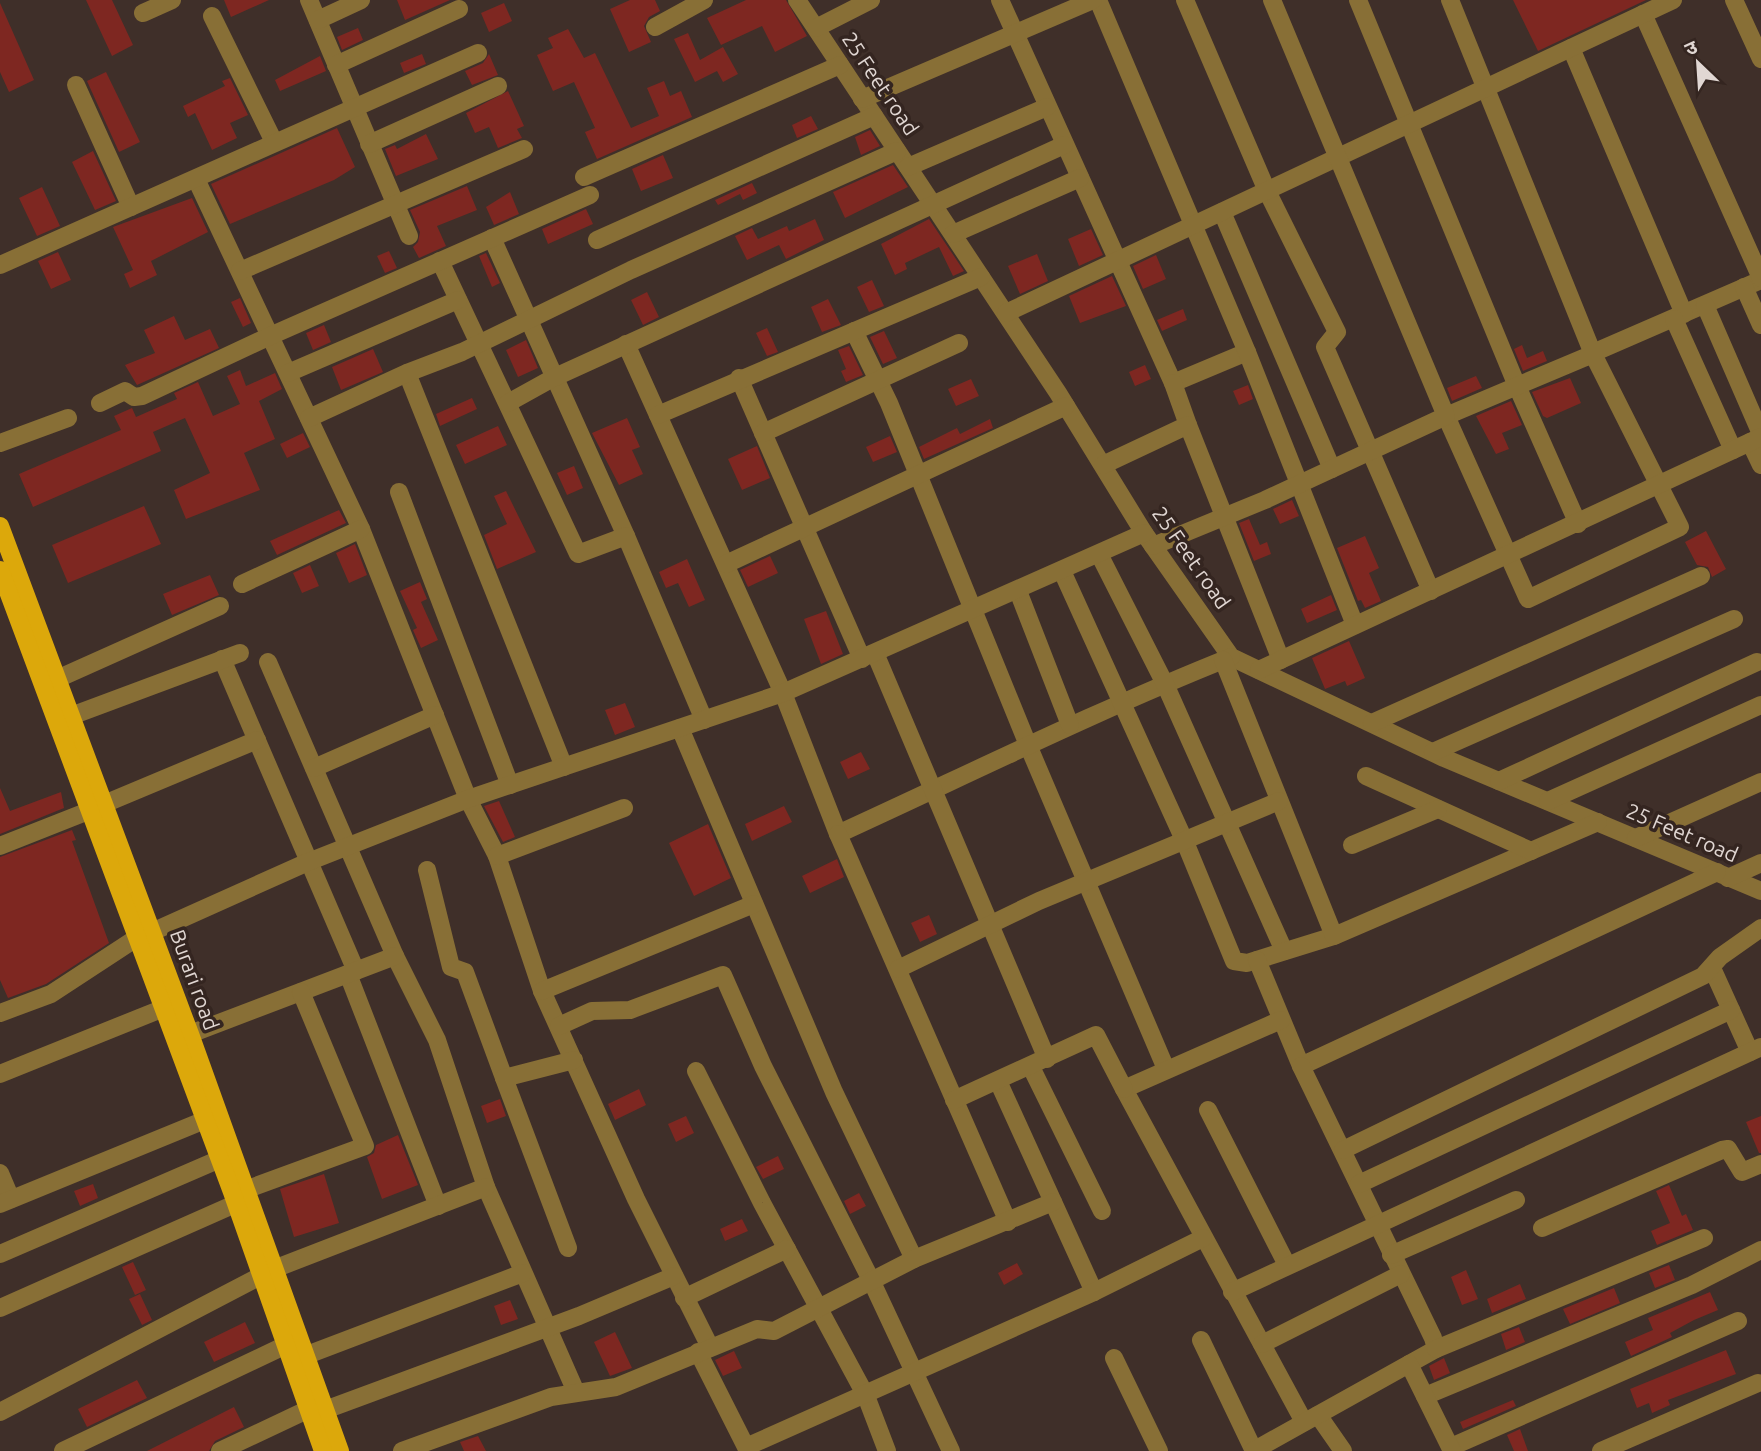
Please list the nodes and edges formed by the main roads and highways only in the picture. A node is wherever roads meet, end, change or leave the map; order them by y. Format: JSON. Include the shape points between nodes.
{"nodes":[{"id":1,"x":0,"y":526,"type":"edge"},
{"id":2,"x":4,"y":567,"type":"edge"},
{"id":3,"x":98,"y":807,"type":"junction"},
{"id":4,"x":145,"y":934,"type":"junction"},
{"id":5,"x":240,"y":1197,"type":"junction"},
{"id":6,"x":268,"y":1273,"type":"junction"},
{"id":7,"x":317,"y":1410,"type":"junction"},
{"id":8,"x":323,"y":1451,"type":"edge"},
{"id":9,"x":340,"y":1451,"type":"edge"}],
"edges":[{"from":1,"to":2,"type":"main road","name":"Burari road"},
{"from":2,"to":3,"type":"main road","name":"Burari road"},
{"from":2,"to":3,"type":"main road","name":"Burari road","via":[[57,679]]},
{"from":3,"to":4,"type":"main road","name":"Burari road"},
{"from":4,"to":5,"type":"main road","name":"Burari road","via":[[190,1034]]},
{"from":4,"to":5,"type":"main road","name":"Burari road","via":[[164,1008],[220,1159]]},
{"from":5,"to":6,"type":"main road","name":"Burari road"},
{"from":6,"to":7,"type":"main road","name":"Burari road","via":[[286,1345]]},
{"from":6,"to":7,"type":"main road","name":"Burari road","via":[[307,1355]]},
{"from":7,"to":8,"type":"main road","name":"Burari road"},
{"from":7,"to":9,"type":"main road","name":"Burari road"}]}
